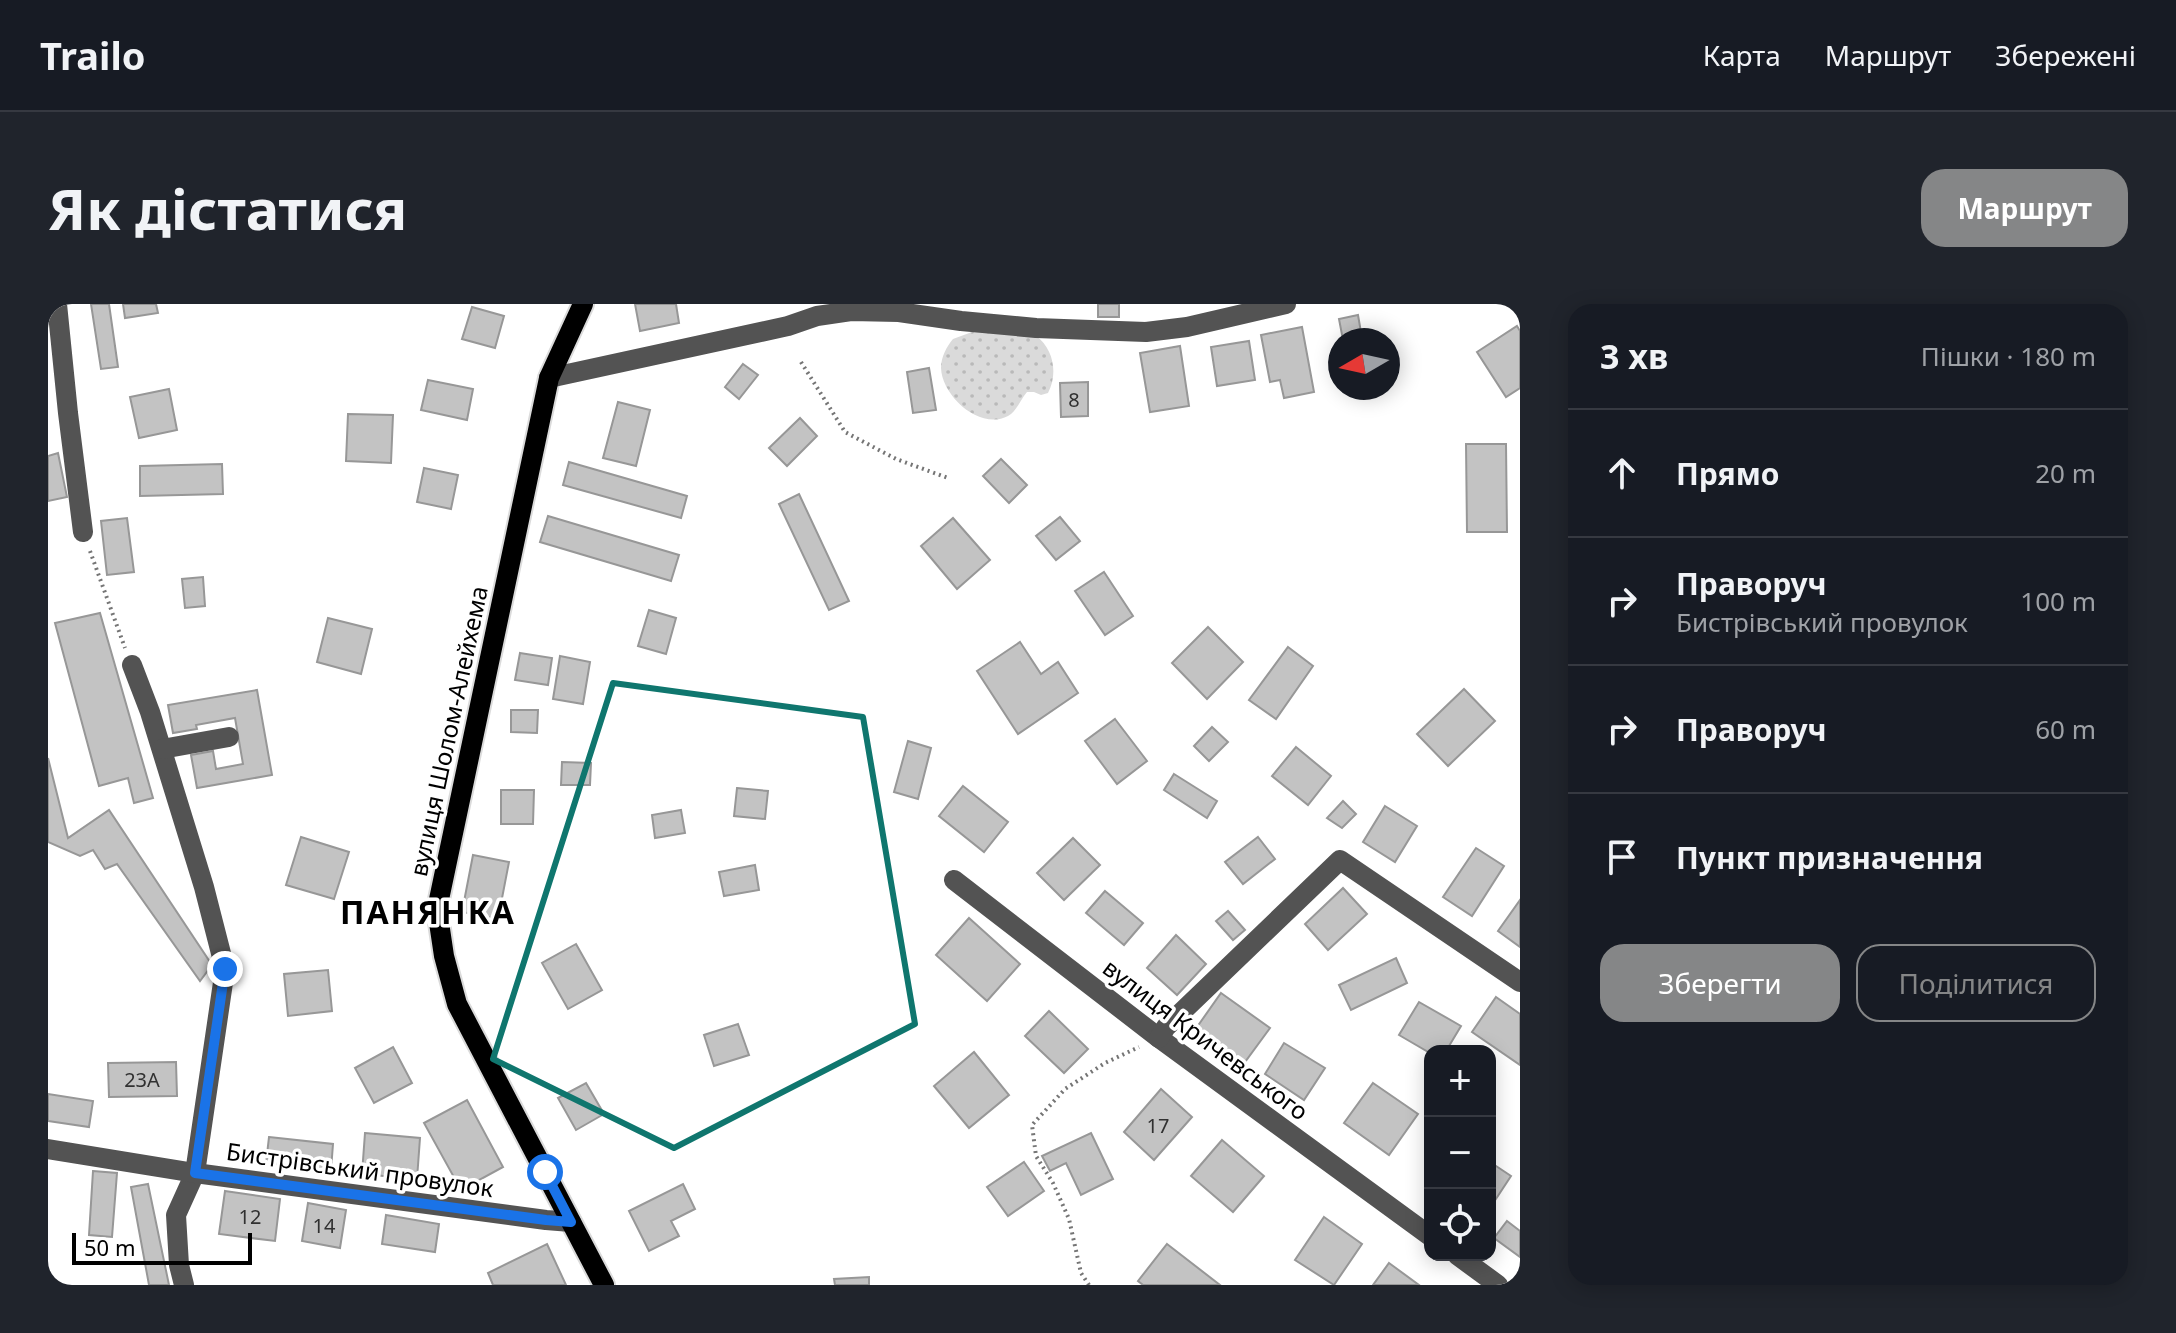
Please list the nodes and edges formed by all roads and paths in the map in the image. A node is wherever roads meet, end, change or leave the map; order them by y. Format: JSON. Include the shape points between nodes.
{"nodes":[{"id":1,"x":57,"y":304,"type":"edge"},
{"id":2,"x":583,"y":304,"type":"edge"},
{"id":3,"x":1286,"y":304,"type":"edge"},
{"id":4,"x":801,"y":362,"type":"dead end"},
{"id":5,"x":549,"y":378,"type":"junction"},
{"id":6,"x":58,"y":415,"type":"edge"},
{"id":7,"x":948,"y":478,"type":"dead end"},
{"id":8,"x":83,"y":532,"type":"joint"},
{"id":9,"x":132,"y":665,"type":"joint"},
{"id":10,"x":229,"y":737,"type":"dead end"},
{"id":11,"x":162,"y":749,"type":"junction"},
{"id":12,"x":954,"y":880,"type":"dead end"},
{"id":13,"x":1520,"y":982,"type":"edge"},
{"id":14,"x":1159,"y":1038,"type":"junction"},
{"id":15,"x":48,"y":1149,"type":"edge"},
{"id":16,"x":195,"y":1173,"type":"junction"},
{"id":17,"x":571,"y":1222,"type":"junction"},
{"id":18,"x":1424,"y":1232,"type":"edge"},
{"id":19,"x":1465,"y":1261,"type":"edge"},
{"id":20,"x":184,"y":1285,"type":"edge"},
{"id":21,"x":604,"y":1285,"type":"edge"},
{"id":22,"x":1089,"y":1285,"type":"edge"},
{"id":23,"x":1498,"y":1285,"type":"edge"}],
"edges":[{"from":1,"to":6,"type":"street"},
{"from":2,"to":5,"type":"main road","name":"вулиця Шолом-Алейхема"},
{"from":3,"to":5,"type":"street","via":[[1146,332],[851,311]]},
{"from":4,"to":7,"type":"path","via":[[845,432]]},
{"from":5,"to":17,"type":"main road","name":"вулиця Шолом-Алейхема","via":[[437,909],[457,1004]]},
{"from":6,"to":8,"type":"street"},
{"from":8,"to":9,"type":"path"},
{"from":9,"to":11,"type":"street"},
{"from":10,"to":11,"type":"street"},
{"from":11,"to":16,"type":"street","via":[[225,969]]},
{"from":12,"to":14,"type":"street","name":"вулиця Кричевського"},
{"from":13,"to":14,"type":"street","via":[[1340,860]]},
{"from":14,"to":18,"type":"street","name":"вулиця Кричевського"},
{"from":14,"to":22,"type":"path","via":[[1065,1089],[1032,1125],[1036,1156],[1069,1219],[1081,1273]]},
{"from":15,"to":16,"type":"street","name":"Бистрівський провулок"},
{"from":16,"to":17,"type":"street","name":"Бистрівський провулок"},
{"from":16,"to":20,"type":"street","via":[[176,1215]]},
{"from":17,"to":21,"type":"main road","name":"вулиця Шолом-Алейхема"},
{"from":19,"to":23,"type":"street"}]}
